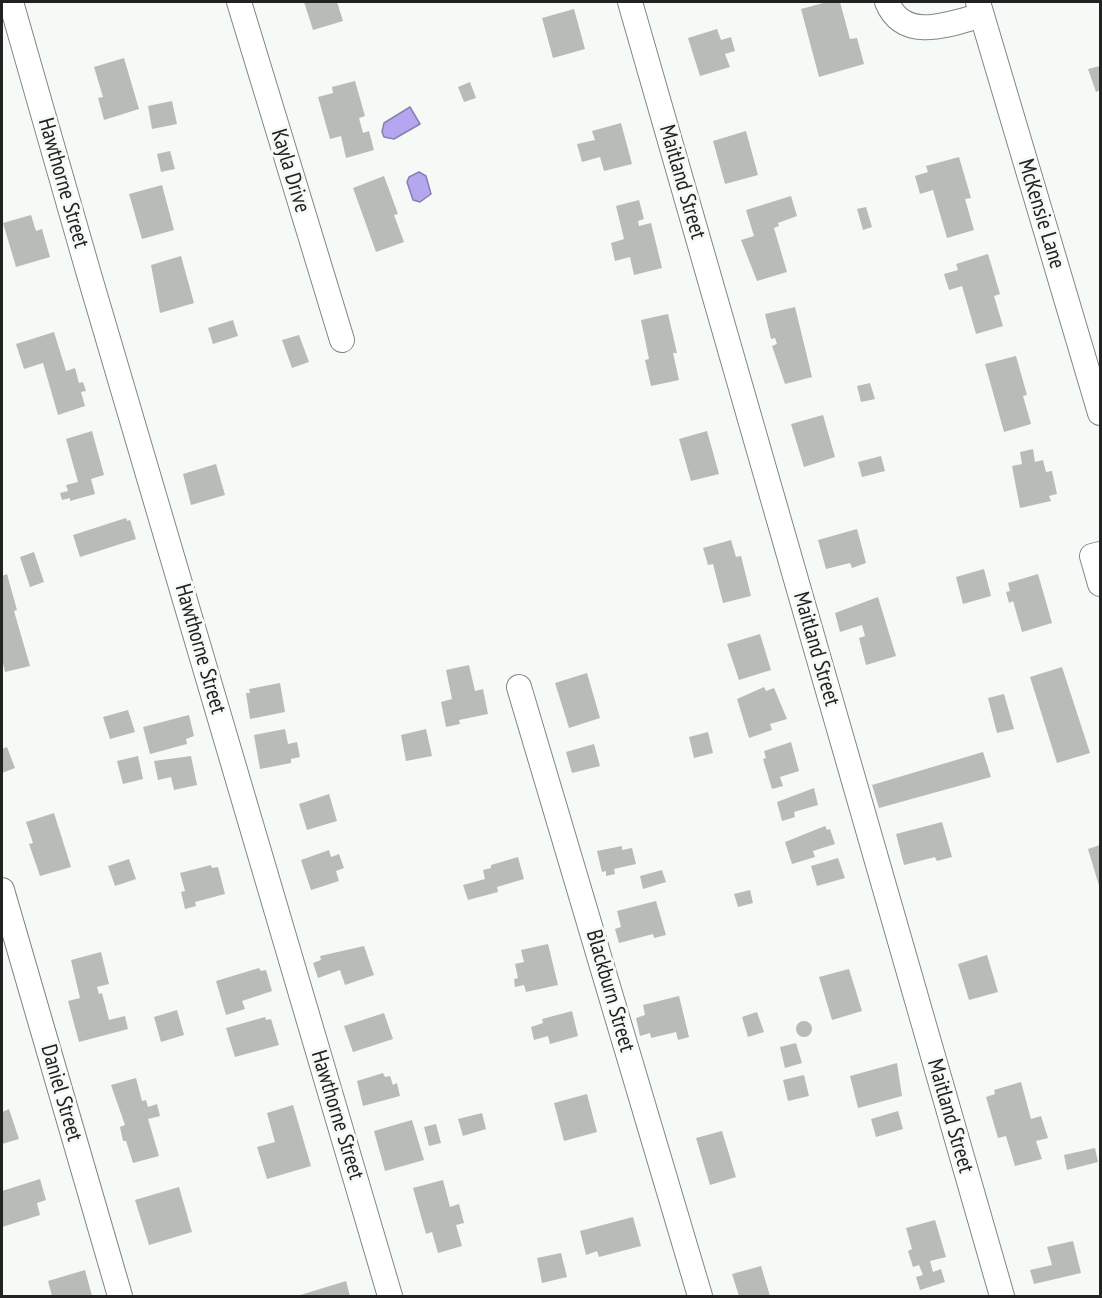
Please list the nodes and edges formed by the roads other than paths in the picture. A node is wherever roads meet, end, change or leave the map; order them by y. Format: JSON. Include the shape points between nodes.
{"nodes":[{"id":1,"x":11,"y":2,"type":"edge"},
{"id":2,"x":239,"y":2,"type":"edge"},
{"id":3,"x":630,"y":2,"type":"edge"},
{"id":4,"x":887,"y":2,"type":"edge"},
{"id":5,"x":980,"y":8,"type":"edge"},
{"id":6,"x":342,"y":340,"type":"dead end"},
{"id":7,"x":1101,"y":413,"type":"edge"},
{"id":8,"x":1096,"y":555,"type":"edge"},
{"id":9,"x":1101,"y":584,"type":"edge"},
{"id":10,"x":519,"y":687,"type":"dead end"},
{"id":11,"x":2,"y":890,"type":"edge"},
{"id":12,"x":120,"y":1296,"type":"edge"},
{"id":13,"x":390,"y":1296,"type":"edge"},
{"id":14,"x":700,"y":1296,"type":"edge"},
{"id":15,"x":1002,"y":1296,"type":"edge"}],
"edges":[{"from":1,"to":13,"type":"street","name":"Hawthorne Street"},
{"from":2,"to":6,"type":"street","name":"Kayla Drive"},
{"from":3,"to":15,"type":"street","name":"Maitland Street"},
{"from":4,"to":5,"type":"street","name":"McKensie Lane","via":[[903,21],[921,28],[940,26]]},
{"from":5,"to":7,"type":"street","name":"McKensie Lane"},
{"from":8,"to":9,"type":"street"},
{"from":10,"to":14,"type":"street","name":"Blackburn Street"},
{"from":11,"to":12,"type":"street","name":"Daniel Street"}]}
